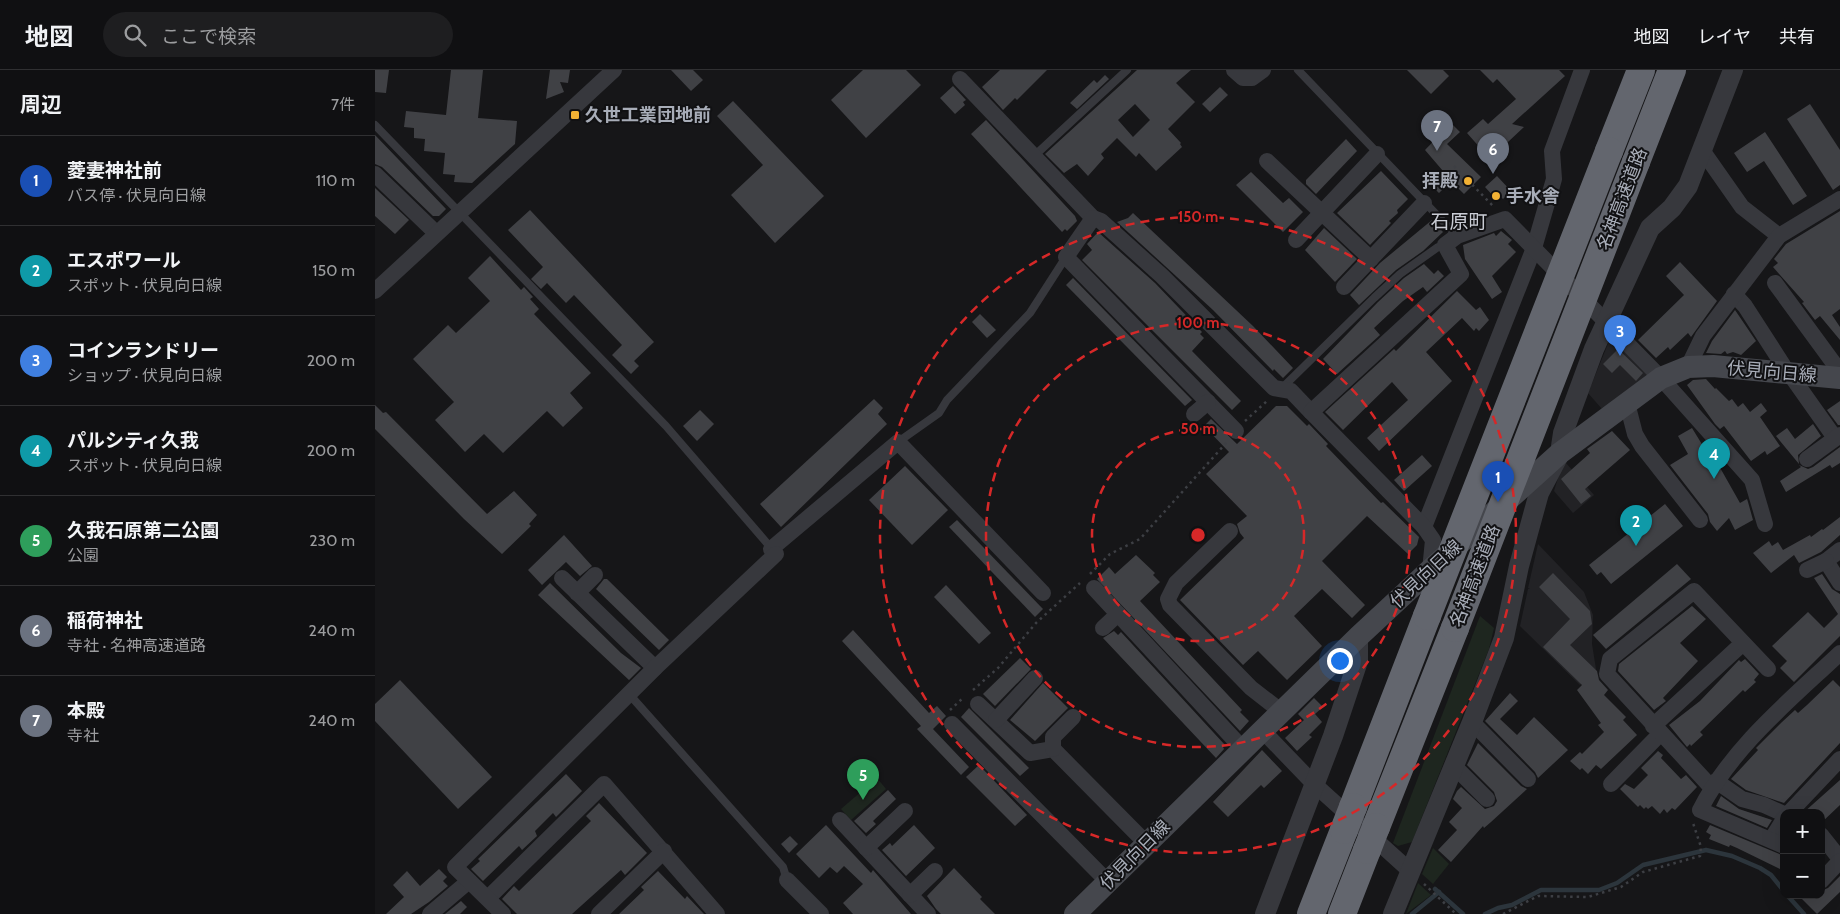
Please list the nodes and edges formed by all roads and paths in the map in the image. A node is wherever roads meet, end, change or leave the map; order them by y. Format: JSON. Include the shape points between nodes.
{"nodes":[{"id":1,"x":614,"y":70,"type":"edge"},
{"id":2,"x":1127,"y":70,"type":"edge"},
{"id":3,"x":1234,"y":70,"type":"edge"},
{"id":4,"x":1263,"y":70,"type":"edge"},
{"id":5,"x":1298,"y":70,"type":"edge"},
{"id":6,"x":1582,"y":70,"type":"edge"},
{"id":7,"x":1641,"y":70,"type":"edge"},
{"id":8,"x":1672,"y":70,"type":"edge"},
{"id":9,"x":1733,"y":70,"type":"edge"},
{"id":10,"x":960,"y":79,"type":"dead end"},
{"id":11,"x":375,"y":125,"type":"edge"},
{"id":12,"x":1702,"y":150,"type":"junction"},
{"id":13,"x":1377,"y":154,"type":"junction"},
{"id":14,"x":1033,"y":157,"type":"junction"},
{"id":15,"x":1267,"y":161,"type":"dead end"},
{"id":16,"x":1454,"y":166,"type":"dead end"},
{"id":17,"x":375,"y":174,"type":"edge"},
{"id":18,"x":1840,"y":199,"type":"edge"},
{"id":19,"x":1424,"y":202,"type":"junction"},
{"id":20,"x":458,"y":212,"type":"junction"},
{"id":21,"x":1322,"y":213,"type":"junction"},
{"id":22,"x":1093,"y":218,"type":"junction"},
{"id":23,"x":1505,"y":219,"type":"junction"},
{"id":24,"x":436,"y":233,"type":"junction"},
{"id":25,"x":1779,"y":236,"type":"junction"},
{"id":26,"x":1296,"y":240,"type":"dead end"},
{"id":27,"x":1451,"y":241,"type":"junction"},
{"id":28,"x":1534,"y":248,"type":"junction"},
{"id":29,"x":1066,"y":257,"type":"junction"},
{"id":30,"x":1371,"y":259,"type":"junction"},
{"id":31,"x":1775,"y":283,"type":"dead end"},
{"id":32,"x":1344,"y":287,"type":"dead end"},
{"id":33,"x":375,"y":291,"type":"edge"},
{"id":34,"x":1733,"y":294,"type":"junction"},
{"id":35,"x":1606,"y":322,"type":"junction"},
{"id":36,"x":1688,"y":367,"type":"junction"},
{"id":37,"x":1789,"y":372,"type":"junction"},
{"id":38,"x":1661,"y":378,"type":"junction"},
{"id":39,"x":1840,"y":378,"type":"edge"},
{"id":40,"x":1280,"y":389,"type":"junction"},
{"id":41,"x":1208,"y":402,"type":"junction"},
{"id":42,"x":1627,"y":403,"type":"junction"},
{"id":43,"x":1311,"y":412,"type":"junction"},
{"id":44,"x":1194,"y":414,"type":"dead end"},
{"id":45,"x":1236,"y":431,"type":"junction"},
{"id":46,"x":1837,"y":437,"type":"edge"},
{"id":47,"x":898,"y":442,"type":"junction"},
{"id":48,"x":1560,"y":453,"type":"junction"},
{"id":49,"x":1807,"y":459,"type":"dead end"},
{"id":50,"x":1700,"y":520,"type":"dead end"},
{"id":51,"x":1765,"y":524,"type":"dead end"},
{"id":52,"x":1424,"y":527,"type":"junction"},
{"id":53,"x":1231,"y":531,"type":"dead end"},
{"id":54,"x":1840,"y":550,"type":"edge"},
{"id":55,"x":774,"y":552,"type":"junction"},
{"id":56,"x":1826,"y":562,"type":"junction"},
{"id":57,"x":1430,"y":570,"type":"junction"},
{"id":58,"x":1807,"y":570,"type":"dead end"},
{"id":59,"x":595,"y":575,"type":"dead end"},
{"id":60,"x":562,"y":578,"type":"dead end"},
{"id":61,"x":1840,"y":584,"type":"edge"},
{"id":62,"x":1094,"y":588,"type":"dead end"},
{"id":63,"x":577,"y":593,"type":"junction"},
{"id":64,"x":1043,"y":593,"type":"dead end"},
{"id":65,"x":1118,"y":614,"type":"junction"},
{"id":66,"x":1103,"y":628,"type":"dead end"},
{"id":67,"x":1358,"y":637,"type":"junction"},
{"id":68,"x":1743,"y":643,"type":"junction"},
{"id":69,"x":1840,"y":653,"type":"edge"},
{"id":70,"x":655,"y":668,"type":"junction"},
{"id":71,"x":1768,"y":669,"type":"dead end"},
{"id":72,"x":1035,"y":678,"type":"dead end"},
{"id":73,"x":629,"y":694,"type":"junction"},
{"id":74,"x":978,"y":704,"type":"dead end"},
{"id":75,"x":1282,"y":712,"type":"junction"},
{"id":76,"x":1073,"y":717,"type":"dead end"},
{"id":77,"x":995,"y":720,"type":"junction"},
{"id":78,"x":1472,"y":722,"type":"junction"},
{"id":79,"x":952,"y":724,"type":"joint"},
{"id":80,"x":1262,"y":730,"type":"junction"},
{"id":81,"x":1657,"y":730,"type":"junction"},
{"id":82,"x":1053,"y":749,"type":"junction"},
{"id":83,"x":1243,"y":749,"type":"junction"},
{"id":84,"x":1840,"y":759,"type":"edge"},
{"id":85,"x":1452,"y":769,"type":"junction"},
{"id":86,"x":1528,"y":779,"type":"dead end"},
{"id":87,"x":1314,"y":784,"type":"junction"},
{"id":88,"x":1611,"y":784,"type":"dead end"},
{"id":89,"x":1714,"y":784,"type":"junction"},
{"id":90,"x":1487,"y":799,"type":"dead end"},
{"id":91,"x":1793,"y":809,"type":"edge"},
{"id":92,"x":1700,"y":810,"type":"junction"},
{"id":93,"x":905,"y":812,"type":"dead end"},
{"id":94,"x":1780,"y":812,"type":"edge"},
{"id":95,"x":840,"y":820,"type":"dead end"},
{"id":96,"x":1825,"y":840,"type":"edge"},
{"id":97,"x":1146,"y":843,"type":"junction"},
{"id":98,"x":1777,"y":843,"type":"edge"},
{"id":99,"x":866,"y":848,"type":"junction"},
{"id":100,"x":664,"y":852,"type":"junction"},
{"id":101,"x":1840,"y":860,"type":"edge"},
{"id":102,"x":935,"y":870,"type":"dead end"},
{"id":103,"x":1409,"y":870,"type":"junction"},
{"id":104,"x":1825,"y":877,"type":"edge"},
{"id":105,"x":787,"y":880,"type":"joint"},
{"id":106,"x":469,"y":881,"type":"junction"},
{"id":107,"x":1108,"y":882,"type":"junction"},
{"id":108,"x":1433,"y":894,"type":"dead end"},
{"id":109,"x":910,"y":895,"type":"junction"},
{"id":110,"x":488,"y":898,"type":"junction"},
{"id":111,"x":430,"y":914,"type":"edge"},
{"id":112,"x":503,"y":914,"type":"edge"},
{"id":113,"x":599,"y":914,"type":"edge"},
{"id":114,"x":717,"y":914,"type":"edge"},
{"id":115,"x":821,"y":914,"type":"edge"},
{"id":116,"x":928,"y":914,"type":"edge"},
{"id":117,"x":1075,"y":914,"type":"edge"},
{"id":118,"x":1265,"y":914,"type":"edge"},
{"id":119,"x":1311,"y":914,"type":"edge"},
{"id":120,"x":1342,"y":914,"type":"edge"},
{"id":121,"x":1393,"y":914,"type":"edge"},
{"id":122,"x":1456,"y":914,"type":"edge"},
{"id":123,"x":1503,"y":914,"type":"edge"}],
"edges":[{"from":1,"to":20,"type":"street"},
{"from":2,"to":14,"type":"lane"},
{"from":3,"to":4,"type":"street","via":[[1243,78],[1252,78]]},
{"from":5,"to":13,"type":"lane"},
{"from":6,"to":28,"type":"street","via":[[1552,151],[1554,179]]},
{"from":7,"to":119,"type":"highway","name":"名神高速道路","bridge":true},
{"from":8,"to":120,"type":"highway","name":"名神高速道路","bridge":true},
{"from":9,"to":12,"type":"street"},
{"from":10,"to":14,"type":"street"},
{"from":11,"to":20,"type":"lane"},
{"from":12,"to":25,"type":"street","via":[[1742,207]]},
{"from":12,"to":35,"type":"street","via":[[1688,186],[1672,208],[1650,228]]},
{"from":13,"to":19,"type":"lane"},
{"from":13,"to":21,"type":"street"},
{"from":14,"to":22,"type":"street"},
{"from":15,"to":21,"type":"street"},
{"from":16,"to":23,"type":"path"},
{"from":17,"to":24,"type":"street"},
{"from":18,"to":25,"type":"street"},
{"from":19,"to":27,"type":"lane"},
{"from":19,"to":30,"type":"street"},
{"from":20,"to":24,"type":"street"},
{"from":20,"to":55,"type":"lane","via":[[666,426]]},
{"from":21,"to":26,"type":"street"},
{"from":21,"to":30,"type":"street"},
{"from":22,"to":29,"type":"street"},
{"from":22,"to":40,"type":"street","via":[[1101,221],[1161,276],[1274,388]]},
{"from":23,"to":27,"type":"street"},
{"from":23,"to":28,"type":"street"},
{"from":24,"to":33,"type":"street"},
{"from":25,"to":34,"type":"street"},
{"from":27,"to":40,"type":"lane","via":[[1393,280]]},
{"from":27,"to":43,"type":"street","via":[[1461,274]]},
{"from":28,"to":35,"type":"street"},
{"from":28,"to":52,"type":"street"},
{"from":29,"to":41,"type":"street"},
{"from":29,"to":47,"type":"lane","via":[[1030,313],[947,400],[939,413]]},
{"from":30,"to":32,"type":"street"},
{"from":31,"to":39,"type":"street","via":[[1838,369]]},
{"from":34,"to":36,"type":"street","via":[[1703,336]]},
{"from":34,"to":37,"type":"street","via":[[1745,306]]},
{"from":35,"to":38,"type":"street"},
{"from":35,"to":48,"type":"street","via":[[1563,433]]},
{"from":36,"to":37,"type":"main road","name":"伏見向日線"},
{"from":36,"to":38,"type":"main road","name":"伏見向日線"},
{"from":37,"to":39,"type":"main road","name":"伏見向日線"},
{"from":37,"to":46,"type":"street"},
{"from":38,"to":42,"type":"main road","name":"伏見向日線"},
{"from":38,"to":51,"type":"street","via":[[1752,480]]},
{"from":40,"to":43,"type":"street","via":[[1291,391]]},
{"from":40,"to":45,"type":"path"},
{"from":41,"to":44,"type":"street"},
{"from":41,"to":45,"type":"street"},
{"from":42,"to":48,"type":"main road","name":"伏見向日線"},
{"from":42,"to":50,"type":"street","via":[[1635,434],[1642,446]]},
{"from":43,"to":52,"type":"street"},
{"from":45,"to":79,"type":"path","via":[[1141,539],[1110,554],[1036,623],[998,668],[948,712]]},
{"from":46,"to":49,"type":"street"},
{"from":47,"to":55,"type":"street"},
{"from":47,"to":64,"type":"street"},
{"from":48,"to":57,"type":"main road","name":"伏見向日線"},
{"from":48,"to":78,"type":"street","via":[[1539,493],[1504,638]]},
{"from":52,"to":57,"type":"street","via":[[1433,540]]},
{"from":53,"to":75,"type":"street","via":[[1176,583],[1168,599],[1170,605],[1251,688]]},
{"from":54,"to":56,"type":"street"},
{"from":55,"to":70,"type":"street"},
{"from":56,"to":58,"type":"street"},
{"from":56,"to":61,"type":"street"},
{"from":57,"to":67,"type":"main road","name":"伏見向日線"},
{"from":59,"to":63,"type":"street"},
{"from":60,"to":63,"type":"street"},
{"from":62,"to":65,"type":"street"},
{"from":63,"to":70,"type":"street"},
{"from":65,"to":66,"type":"street"},
{"from":65,"to":83,"type":"street"},
{"from":67,"to":75,"type":"main road","name":"伏見向日線"},
{"from":67,"to":87,"type":"street","via":[[1358,661]]},
{"from":68,"to":71,"type":"street"},
{"from":68,"to":81,"type":"street"},
{"from":68,"to":81,"type":"street","via":[[1694,591],[1610,659],[1607,674]]},
{"from":69,"to":89,"type":"street","via":[[1735,754]]},
{"from":70,"to":73,"type":"street"},
{"from":72,"to":77,"type":"street"},
{"from":73,"to":105,"type":"lane","via":[[783,867]]},
{"from":73,"to":106,"type":"street","via":[[455,867]]},
{"from":74,"to":77,"type":"street"},
{"from":75,"to":80,"type":"main road","name":"伏見向日線"},
{"from":76,"to":82,"type":"street","via":[[1053,737]]},
{"from":77,"to":82,"type":"street","via":[[1029,753]]},
{"from":78,"to":85,"type":"street"},
{"from":78,"to":86,"type":"street"},
{"from":79,"to":107,"type":"street"},
{"from":80,"to":83,"type":"main road","name":"伏見向日線"},
{"from":80,"to":87,"type":"street"},
{"from":81,"to":88,"type":"street"},
{"from":81,"to":89,"type":"street"},
{"from":82,"to":97,"type":"street"},
{"from":83,"to":97,"type":"main road","name":"伏見向日線"},
{"from":84,"to":91,"type":"street"},
{"from":85,"to":90,"type":"street","via":[[1460,772]]},
{"from":85,"to":103,"type":"street"},
{"from":87,"to":103,"type":"street"},
{"from":87,"to":118,"type":"street"},
{"from":89,"to":92,"type":"street"},
{"from":89,"to":94,"type":"street","via":[[1742,799]]},
{"from":92,"to":98,"type":"street"},
{"from":92,"to":123,"type":"path","via":[[1692,825],[1701,847],[1700,856],[1643,872],[1621,888],[1588,897],[1538,896]]},
{"from":93,"to":99,"type":"street"},
{"from":95,"to":99,"type":"street"},
{"from":96,"to":101,"type":"street"},
{"from":97,"to":107,"type":"main road","name":"伏見向日線"},
{"from":99,"to":109,"type":"street"},
{"from":100,"to":110,"type":"street","via":[[604,784]]},
{"from":100,"to":113,"type":"street"},
{"from":100,"to":114,"type":"street"},
{"from":101,"to":104,"type":"street"},
{"from":102,"to":109,"type":"street"},
{"from":103,"to":121,"type":"street"},
{"from":105,"to":115,"type":"street"},
{"from":106,"to":110,"type":"street"},
{"from":106,"to":111,"type":"street"},
{"from":107,"to":117,"type":"main road","name":"伏見向日線"},
{"from":108,"to":122,"type":"path"},
{"from":109,"to":116,"type":"street"},
{"from":110,"to":112,"type":"street"}]}
